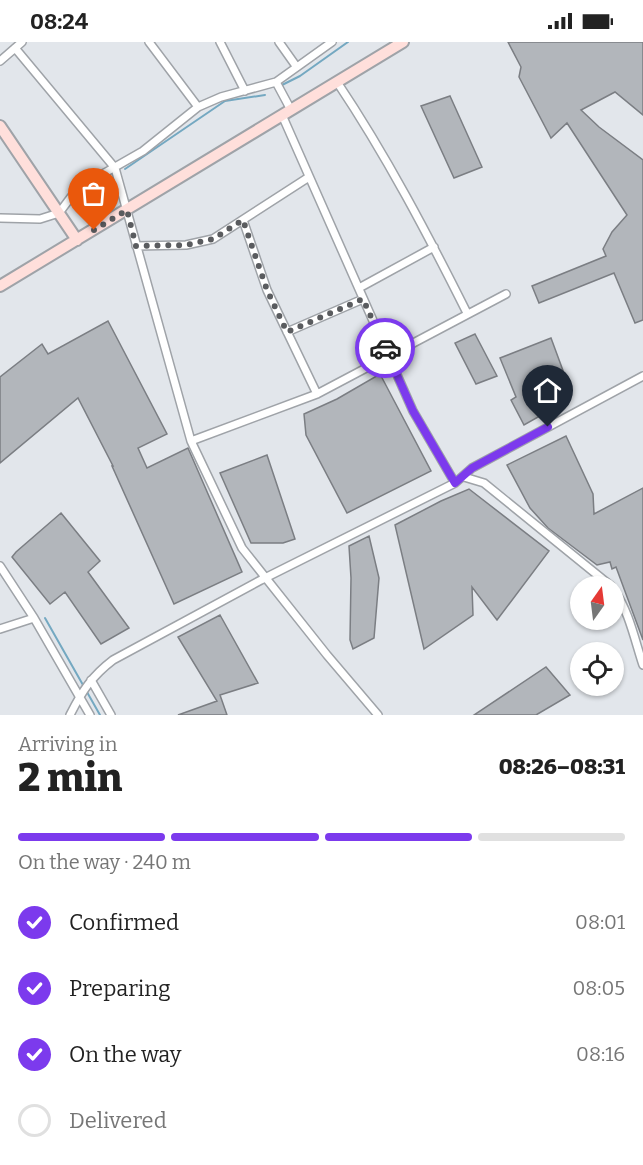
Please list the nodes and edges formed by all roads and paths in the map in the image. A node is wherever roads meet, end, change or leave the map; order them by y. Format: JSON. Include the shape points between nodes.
{"nodes":[{"id":1,"x":22,"y":42,"type":"edge"},
{"id":2,"x":149,"y":42,"type":"edge"},
{"id":3,"x":220,"y":42,"type":"edge"},
{"id":4,"x":279,"y":42,"type":"edge"},
{"id":5,"x":332,"y":42,"type":"edge"},
{"id":6,"x":403,"y":42,"type":"edge"},
{"id":7,"x":15,"y":48,"type":"junction"},
{"id":8,"x":0,"y":61,"type":"edge"},
{"id":9,"x":297,"y":66,"type":"junction"},
{"id":10,"x":276,"y":82,"type":"junction"},
{"id":11,"x":337,"y":82,"type":"junction"},
{"id":12,"x":245,"y":91,"type":"junction"},
{"id":13,"x":198,"y":107,"type":"junction"},
{"id":14,"x":287,"y":113,"type":"junction"},
{"id":15,"x":0,"y":126,"type":"edge"},
{"id":16,"x":115,"y":168,"type":"junction"},
{"id":17,"x":309,"y":177,"type":"junction"},
{"id":18,"x":127,"y":210,"type":"junction"},
{"id":19,"x":59,"y":213,"type":"junction"},
{"id":20,"x":0,"y":218,"type":"edge"},
{"id":21,"x":243,"y":220,"type":"junction"},
{"id":22,"x":77,"y":240,"type":"junction"},
{"id":23,"x":136,"y":246,"type":"junction"},
{"id":24,"x":434,"y":247,"type":"junction"},
{"id":25,"x":0,"y":286,"type":"edge"},
{"id":26,"x":359,"y":288,"type":"junction"},
{"id":27,"x":506,"y":294,"type":"dead end"},
{"id":28,"x":363,"y":299,"type":"junction"},
{"id":29,"x":467,"y":313,"type":"junction"},
{"id":30,"x":287,"y":332,"type":"junction"},
{"id":31,"x":389,"y":357,"type":"junction"},
{"id":32,"x":643,"y":376,"type":"edge"},
{"id":33,"x":317,"y":394,"type":"junction"},
{"id":34,"x":191,"y":441,"type":"junction"},
{"id":35,"x":464,"y":477,"type":"junction"},
{"id":36,"x":455,"y":483,"type":"junction"},
{"id":37,"x":0,"y":566,"type":"edge"},
{"id":38,"x":597,"y":576,"type":"edge"},
{"id":39,"x":264,"y":578,"type":"junction"},
{"id":40,"x":624,"y":614,"type":"edge"},
{"id":41,"x":34,"y":618,"type":"junction"},
{"id":42,"x":0,"y":629,"type":"edge"},
{"id":43,"x":643,"y":665,"type":"edge"},
{"id":44,"x":91,"y":680,"type":"junction"},
{"id":45,"x":79,"y":697,"type":"junction"},
{"id":46,"x":70,"y":715,"type":"edge"},
{"id":47,"x":90,"y":715,"type":"edge"},
{"id":48,"x":111,"y":715,"type":"edge"},
{"id":49,"x":378,"y":715,"type":"edge"}],
"edges":[{"from":1,"to":7,"type":"street"},
{"from":2,"to":13,"type":"street"},
{"from":3,"to":12,"type":"street"},
{"from":4,"to":9,"type":"street"},
{"from":5,"to":9,"type":"street"},
{"from":6,"to":11,"type":"street"},
{"from":7,"to":8,"type":"street"},
{"from":7,"to":16,"type":"street"},
{"from":9,"to":10,"type":"street"},
{"from":10,"to":12,"type":"street"},
{"from":10,"to":14,"type":"street"},
{"from":11,"to":14,"type":"street"},
{"from":11,"to":24,"type":"street"},
{"from":12,"to":13,"type":"street"},
{"from":13,"to":16,"type":"street"},
{"from":14,"to":17,"type":"street"},
{"from":14,"to":18,"type":"street"},
{"from":15,"to":19,"type":"street"},
{"from":16,"to":18,"type":"street"},
{"from":16,"to":19,"type":"street","via":[[87,183]]},
{"from":17,"to":21,"type":"street"},
{"from":17,"to":26,"type":"street"},
{"from":18,"to":22,"type":"street"},
{"from":18,"to":23,"type":"street"},
{"from":19,"to":20,"type":"street","via":[[40,219]]},
{"from":19,"to":22,"type":"street"},
{"from":21,"to":23,"type":"street","via":[[213,239],[186,245]]},
{"from":21,"to":30,"type":"street","via":[[267,290]]},
{"from":22,"to":25,"type":"street"},
{"from":23,"to":34,"type":"street"},
{"from":24,"to":26,"type":"street"},
{"from":24,"to":29,"type":"street"},
{"from":26,"to":28,"type":"street"},
{"from":27,"to":29,"type":"street"},
{"from":28,"to":30,"type":"street"},
{"from":28,"to":31,"type":"street"},
{"from":29,"to":31,"type":"street"},
{"from":30,"to":33,"type":"street"},
{"from":31,"to":33,"type":"street"},
{"from":31,"to":36,"type":"street","via":[[413,411]]},
{"from":32,"to":35,"type":"street","via":[[472,468]]},
{"from":33,"to":34,"type":"street"},
{"from":34,"to":39,"type":"street","via":[[242,549]]},
{"from":35,"to":36,"type":"street"},
{"from":35,"to":38,"type":"street","via":[[484,483]]},
{"from":36,"to":39,"type":"street"},
{"from":37,"to":41,"type":"street"},
{"from":39,"to":44,"type":"street","via":[[113,660]]},
{"from":39,"to":49,"type":"street"},
{"from":40,"to":43,"type":"street"},
{"from":41,"to":42,"type":"street"},
{"from":41,"to":45,"type":"street"},
{"from":44,"to":45,"type":"street"},
{"from":44,"to":48,"type":"street"},
{"from":45,"to":46,"type":"street"},
{"from":45,"to":47,"type":"street"}]}
